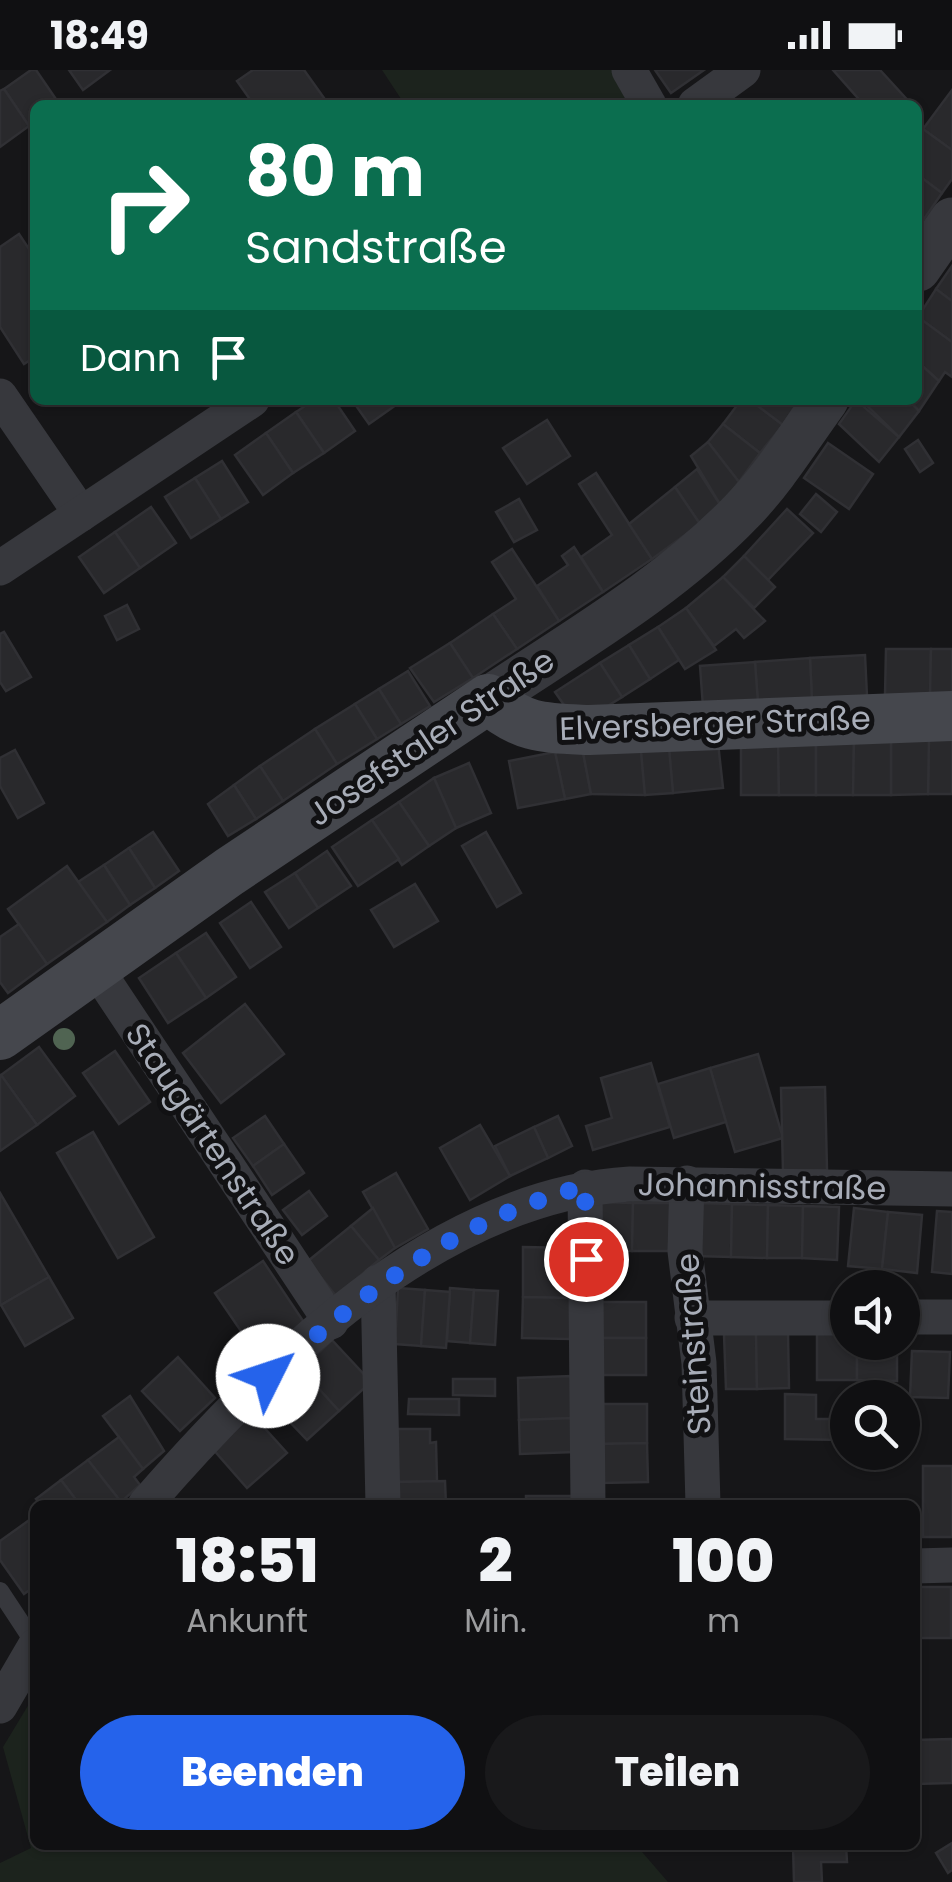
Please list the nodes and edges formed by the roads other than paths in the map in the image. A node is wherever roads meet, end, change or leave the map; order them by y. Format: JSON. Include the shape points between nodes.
{"nodes":[{"id":1,"x":629,"y":70,"type":"edge"},
{"id":2,"x":744,"y":70,"type":"edge"},
{"id":3,"x":646,"y":100,"type":"edge"},
{"id":4,"x":703,"y":100,"type":"edge"},
{"id":5,"x":952,"y":220,"type":"edge"},
{"id":6,"x":922,"y":263,"type":"edge"},
{"id":7,"x":0,"y":396,"type":"edge"},
{"id":8,"x":244,"y":405,"type":"edge"},
{"id":9,"x":822,"y":405,"type":"edge"},
{"id":10,"x":81,"y":514,"type":"junction"},
{"id":11,"x":0,"y":568,"type":"edge"},
{"id":12,"x":488,"y":699,"type":"junction"},
{"id":13,"x":952,"y":716,"type":"edge"},
{"id":14,"x":95,"y":967,"type":"junction"},
{"id":15,"x":0,"y":1036,"type":"edge"},
{"id":16,"x":688,"y":1183,"type":"junction"},
{"id":17,"x":585,"y":1186,"type":"junction"},
{"id":18,"x":952,"y":1189,"type":"edge"},
{"id":19,"x":378,"y":1282,"type":"junction"},
{"id":20,"x":920,"y":1317,"type":"edge"},
{"id":21,"x":952,"y":1317,"type":"edge"},
{"id":22,"x":692,"y":1318,"type":"junction"},
{"id":23,"x":830,"y":1318,"type":"edge"},
{"id":24,"x":331,"y":1322,"type":"junction"},
{"id":25,"x":149,"y":1500,"type":"edge"},
{"id":26,"x":384,"y":1500,"type":"edge"},
{"id":27,"x":588,"y":1500,"type":"edge"},
{"id":28,"x":703,"y":1500,"type":"edge"},
{"id":29,"x":952,"y":1565,"type":"edge"},
{"id":30,"x":920,"y":1566,"type":"edge"},
{"id":31,"x":0,"y":1591,"type":"edge"},
{"id":32,"x":30,"y":1637,"type":"edge"},
{"id":33,"x":30,"y":1654,"type":"edge"},
{"id":34,"x":0,"y":1706,"type":"edge"}],
"edges":[{"from":1,"to":3,"type":"street"},
{"from":2,"to":4,"type":"street"},
{"from":5,"to":6,"type":"street"},
{"from":7,"to":10,"type":"street"},
{"from":8,"to":10,"type":"street"},
{"from":9,"to":12,"type":"street","name":"Josefstaler Straße","via":[[745,509],[705,547]]},
{"from":10,"to":11,"type":"street"},
{"from":12,"to":13,"type":"main road","name":"Elversberger Straße","via":[[512,720],[588,730]]},
{"from":12,"to":14,"type":"main road","name":"Josefstaler Straße"},
{"from":14,"to":15,"type":"main road","name":"Josefstaler Straße"},
{"from":14,"to":24,"type":"street","name":"Staugärtenstraße"},
{"from":16,"to":17,"type":"street","name":"Johannisstraße"},
{"from":16,"to":18,"type":"street","name":"Johannisstraße"},
{"from":16,"to":22,"type":"street","name":"Steinstraße","via":[[685,1251]]},
{"from":17,"to":19,"type":"street","name":"Johannisstraße","via":[[468,1230]]},
{"from":17,"to":27,"type":"street"},
{"from":19,"to":24,"type":"street","name":"Johannisstraße"},
{"from":19,"to":26,"type":"street"},
{"from":20,"to":21,"type":"street"},
{"from":22,"to":23,"type":"street"},
{"from":22,"to":28,"type":"street","name":"Steinstraße"},
{"from":24,"to":25,"type":"street","name":"Johannisstraße","via":[[192,1451]]},
{"from":29,"to":30,"type":"street"},
{"from":31,"to":32,"type":"lane"},
{"from":33,"to":34,"type":"street"}]}
